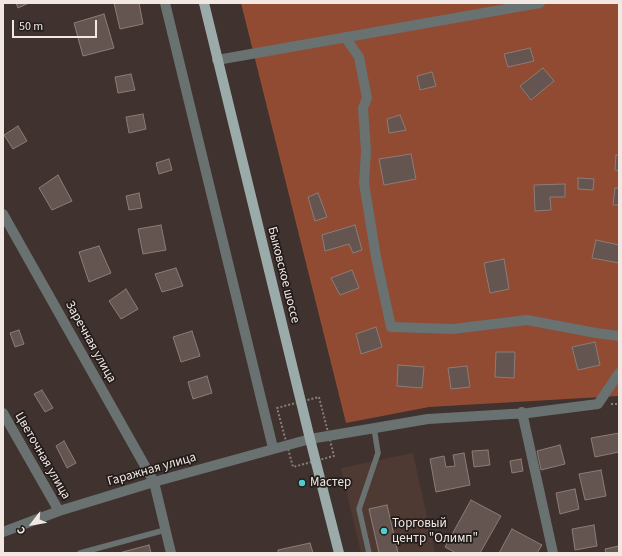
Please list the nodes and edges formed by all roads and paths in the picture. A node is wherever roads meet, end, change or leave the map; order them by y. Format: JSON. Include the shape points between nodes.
{"nodes":[{"id":1,"x":165,"y":3,"type":"edge"},
{"id":2,"x":204,"y":3,"type":"edge"},
{"id":3,"x":540,"y":3,"type":"edge"},
{"id":4,"x":345,"y":37,"type":"junction"},
{"id":5,"x":217,"y":60,"type":"junction"},
{"id":6,"x":3,"y":214,"type":"edge"},
{"id":7,"x":6,"y":226,"type":"edge"},
{"id":8,"x":619,"y":336,"type":"edge"},
{"id":9,"x":619,"y":373,"type":"edge"},
{"id":10,"x":522,"y":412,"type":"junction"},
{"id":11,"x":3,"y":413,"type":"edge"},
{"id":12,"x":374,"y":428,"type":"junction"},
{"id":13,"x":310,"y":439,"type":"junction"},
{"id":14,"x":273,"y":448,"type":"junction"},
{"id":15,"x":154,"y":482,"type":"junction"},
{"id":16,"x":59,"y":511,"type":"junction"},
{"id":17,"x":165,"y":530,"type":"junction"},
{"id":18,"x":3,"y":532,"type":"edge"},
{"id":19,"x":80,"y":553,"type":"edge"},
{"id":20,"x":171,"y":553,"type":"edge"},
{"id":21,"x":339,"y":553,"type":"edge"},
{"id":22,"x":369,"y":553,"type":"edge"},
{"id":23,"x":553,"y":553,"type":"edge"}],
"edges":[{"from":1,"to":14,"type":"street"},
{"from":2,"to":5,"type":"main road","name":"Быковское шоссе"},
{"from":3,"to":4,"type":"street"},
{"from":4,"to":5,"type":"street"},
{"from":4,"to":8,"type":"street","via":[[359,57],[367,98],[363,108],[366,151],[364,182],[391,327],[453,329],[527,320]]},
{"from":5,"to":13,"type":"main road","name":"Быковское шоссе"},
{"from":6,"to":7,"type":"street","name":"Заречная улица"},
{"from":7,"to":15,"type":"street","name":"Заречная улица"},
{"from":9,"to":10,"type":"street","name":"Гаражная улица","via":[[598,404]]},
{"from":10,"to":12,"type":"street","name":"Гаражная улица","via":[[428,419]]},
{"from":10,"to":23,"type":"street"},
{"from":11,"to":16,"type":"street","name":"Цветочная улица"},
{"from":12,"to":13,"type":"street","name":"Гаражная улица"},
{"from":12,"to":22,"type":"lane","via":[[378,453],[359,509]]},
{"from":13,"to":14,"type":"street","name":"Гаражная улица"},
{"from":13,"to":21,"type":"main road","name":"Быковское шоссе"},
{"from":14,"to":15,"type":"street","name":"Гаражная улица"},
{"from":15,"to":16,"type":"street","name":"Гаражная улица"},
{"from":15,"to":17,"type":"street","name":"Заречная улица"},
{"from":16,"to":18,"type":"street","name":"Гаражная улица"},
{"from":17,"to":19,"type":"lane"},
{"from":17,"to":20,"type":"street","name":"Заречная улица"}]}
